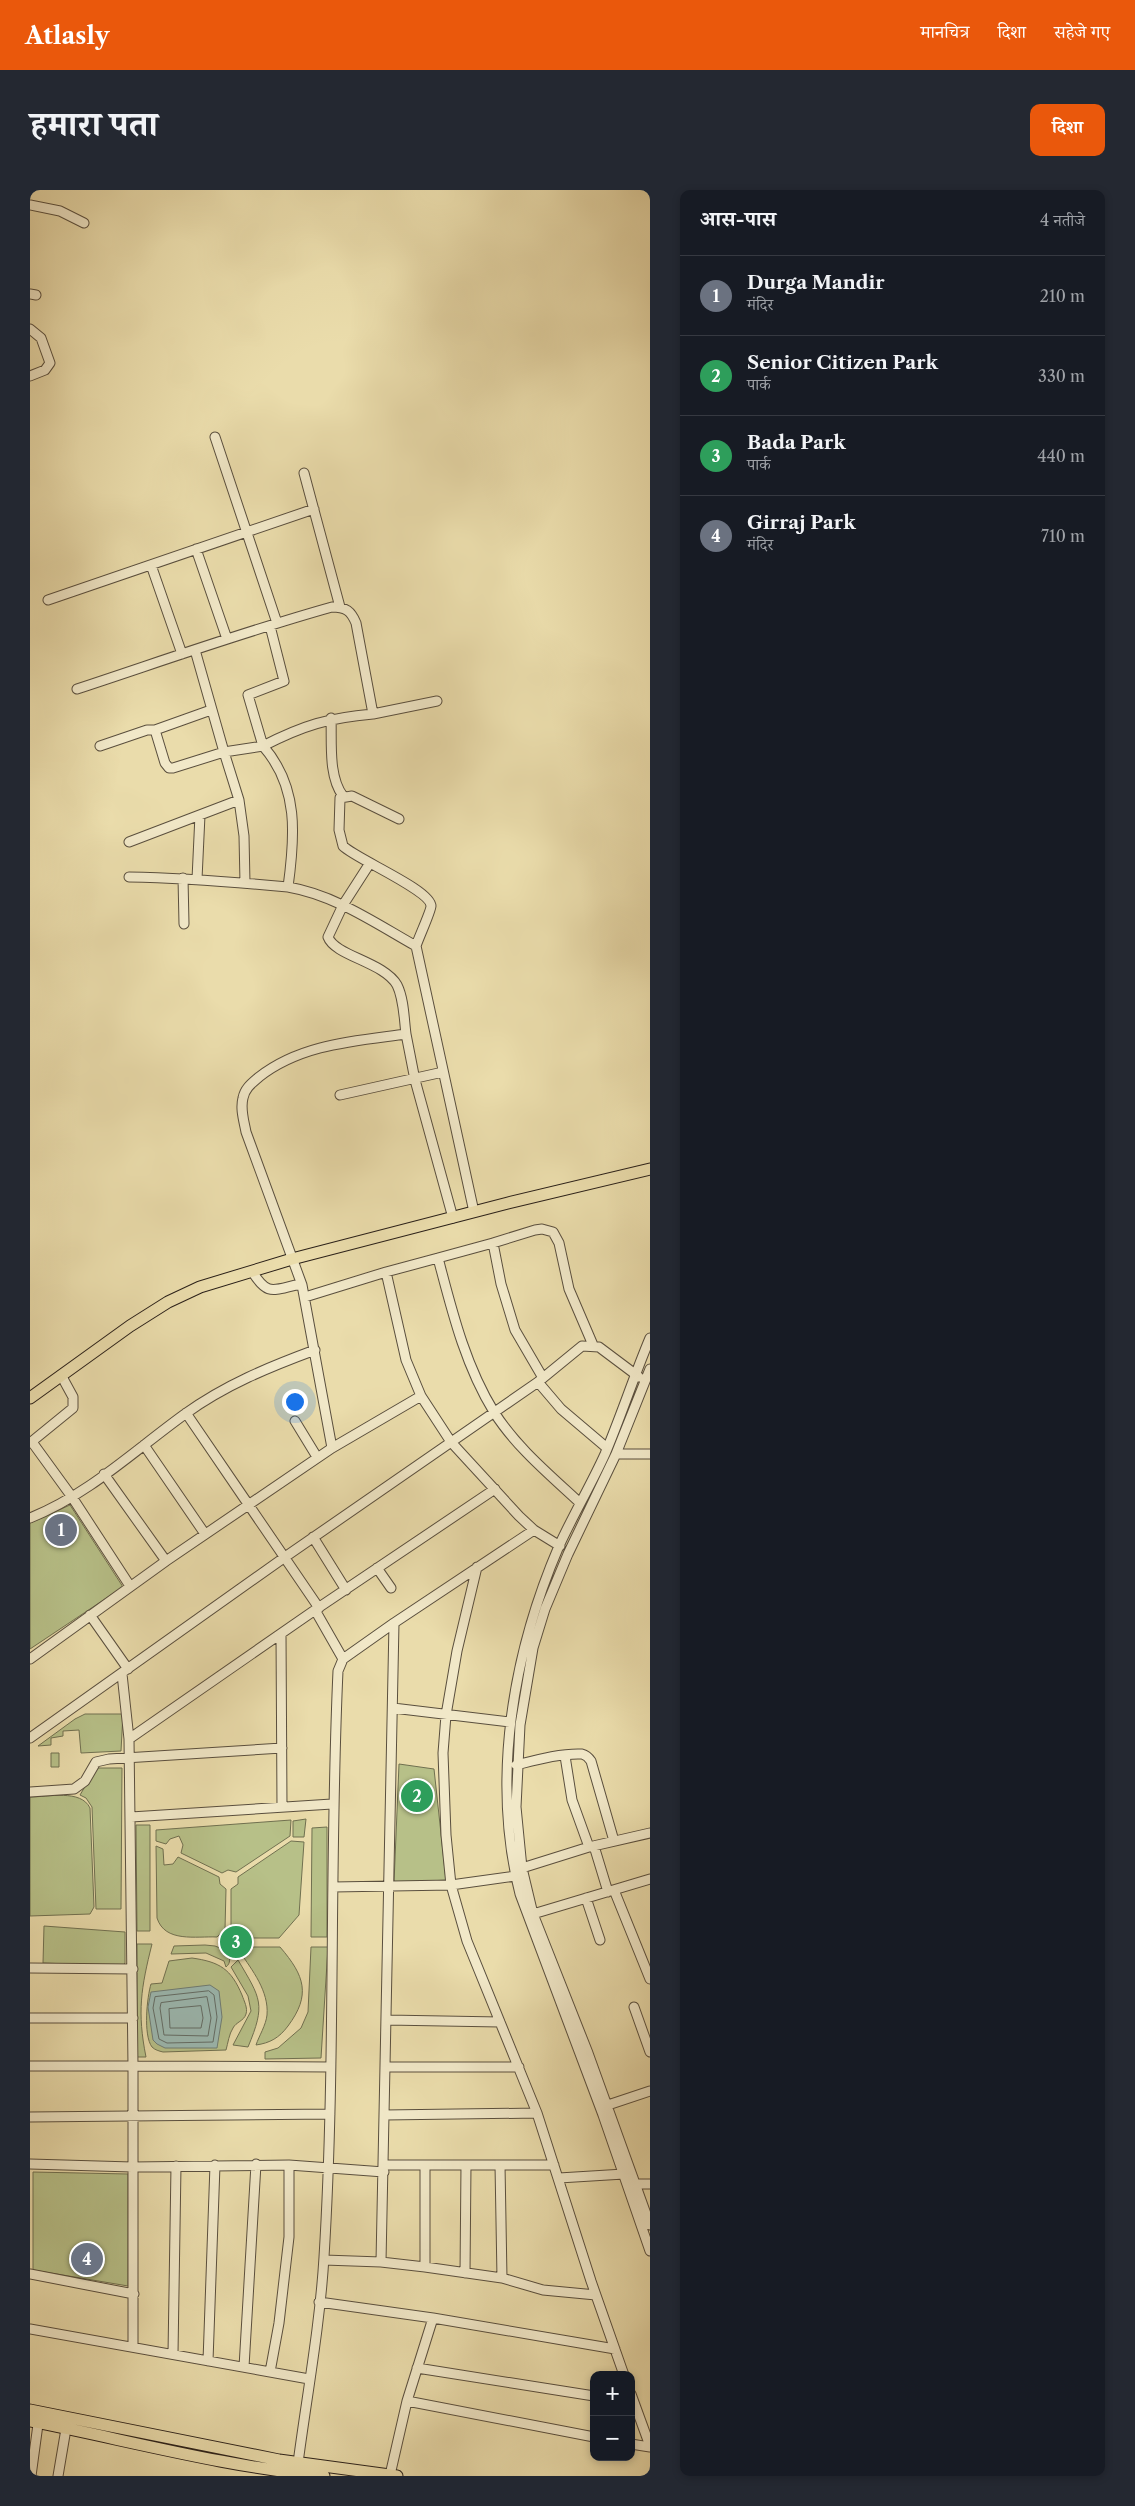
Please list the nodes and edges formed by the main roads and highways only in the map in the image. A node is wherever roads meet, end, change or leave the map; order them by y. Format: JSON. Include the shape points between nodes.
{"nodes":[{"id":1,"x":650,"y":1169,"type":"edge"},
{"id":2,"x":30,"y":1398,"type":"edge"},
{"id":3,"x":35,"y":2416,"type":"edge"},
{"id":4,"x":277,"y":2469,"type":"edge"},
{"id":5,"x":307,"y":2469,"type":"edge"},
{"id":6,"x":326,"y":2472,"type":"edge"},
{"id":7,"x":393,"y":2475,"type":"edge"}],
"edges":[{"from":1,"to":2,"type":"main road","via":[[292,1259],[200,1287],[130,1326]]},
{"from":3,"to":4,"type":"main road","via":[[66,2429]]},
{"from":3,"to":4,"type":"main road","via":[[68,2416]]},
{"from":4,"to":5,"type":"main road"},
{"from":4,"to":5,"type":"main road"},
{"from":5,"to":6,"type":"main road"},
{"from":6,"to":7,"type":"main road"}]}
